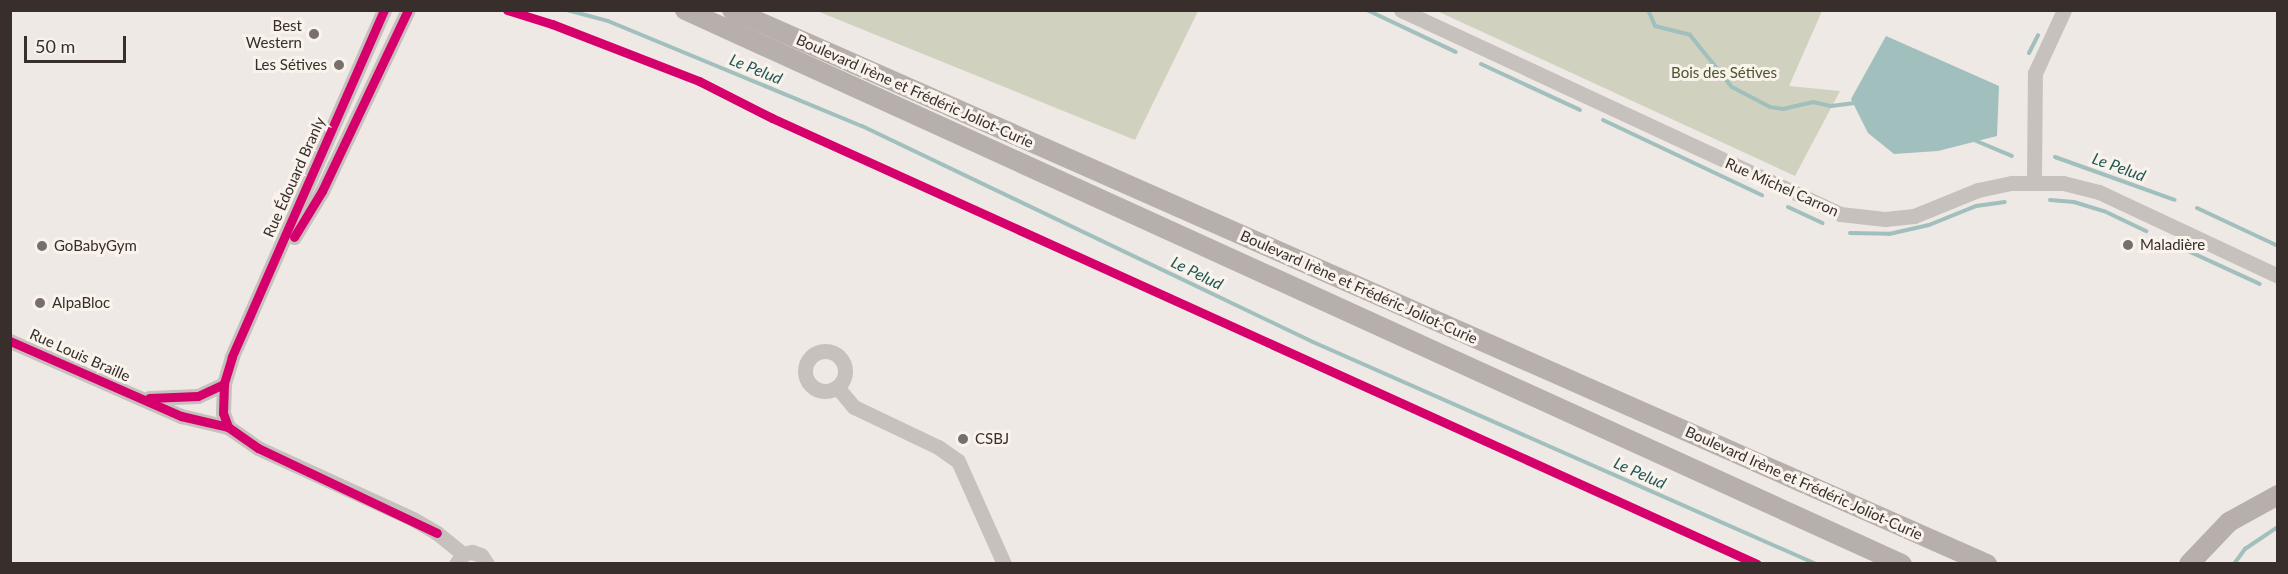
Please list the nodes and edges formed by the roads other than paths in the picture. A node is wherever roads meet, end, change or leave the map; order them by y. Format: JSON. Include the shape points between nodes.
{"nodes":[{"id":1,"x":384,"y":10,"type":"edge"},
{"id":2,"x":408,"y":10,"type":"edge"},
{"id":3,"x":685,"y":10,"type":"edge"},
{"id":4,"x":732,"y":10,"type":"edge"},
{"id":5,"x":1401,"y":10,"type":"edge"},
{"id":6,"x":2064,"y":10,"type":"edge"},
{"id":7,"x":2034,"y":180,"type":"junction"},
{"id":8,"x":2277,"y":276,"type":"edge"},
{"id":9,"x":10,"y":341,"type":"edge"},
{"id":10,"x":232,"y":357,"type":"junction"},
{"id":11,"x":224,"y":384,"type":"junction"},
{"id":12,"x":837,"y":387,"type":"dead end"},
{"id":13,"x":137,"y":397,"type":"junction"},
{"id":14,"x":228,"y":426,"type":"junction"},
{"id":15,"x":2277,"y":495,"type":"edge"},
{"id":16,"x":2252,"y":510,"type":"junction"},
{"id":17,"x":459,"y":559,"type":"edge"},
{"id":18,"x":487,"y":564,"type":"edge"},
{"id":19,"x":1004,"y":564,"type":"edge"},
{"id":20,"x":1902,"y":564,"type":"edge"},
{"id":21,"x":1987,"y":564,"type":"edge"},
{"id":22,"x":2189,"y":564,"type":"edge"},
{"id":23,"x":2204,"y":564,"type":"edge"}],
"edges":[{"from":1,"to":10,"type":"street","name":"Rue Édouard Branly"},
{"from":2,"to":10,"type":"street","name":"Rue Édouard Branly","via":[[322,191]]},
{"from":3,"to":20,"type":"main road","name":"Boulevard Irène et Frédéric Joliot-Curie"},
{"from":4,"to":21,"type":"main road","name":"Boulevard Irène et Frédéric Joliot-Curie"},
{"from":5,"to":7,"type":"street","name":"Rue Michel Carron","via":[[1840,214],[1884,219],[1914,216],[1977,190]]},
{"from":6,"to":7,"type":"street","via":[[2035,73]]},
{"from":7,"to":8,"type":"street","name":"Rue Michel Carron","via":[[2099,192]]},
{"from":9,"to":13,"type":"street","name":"Rue Louis Braille"},
{"from":10,"to":11,"type":"street","name":"Rue Édouard Branly"},
{"from":11,"to":13,"type":"street","name":"Rue Louis Braille","via":[[213,392],[177,399]]},
{"from":11,"to":14,"type":"street","name":"Rue Édouard Branly","via":[[223,413]]},
{"from":12,"to":19,"type":"street","via":[[854,407],[938,447],[958,461]]},
{"from":13,"to":14,"type":"street","name":"Rue Louis Braille","via":[[181,416]]},
{"from":14,"to":17,"type":"street","via":[[258,448],[437,532]]},
{"from":15,"to":16,"type":"main road"},
{"from":16,"to":22,"type":"main road","via":[[2229,522]]},
{"from":16,"to":23,"type":"main road"},
{"from":17,"to":18,"type":"street","via":[[477,553]]}]}
